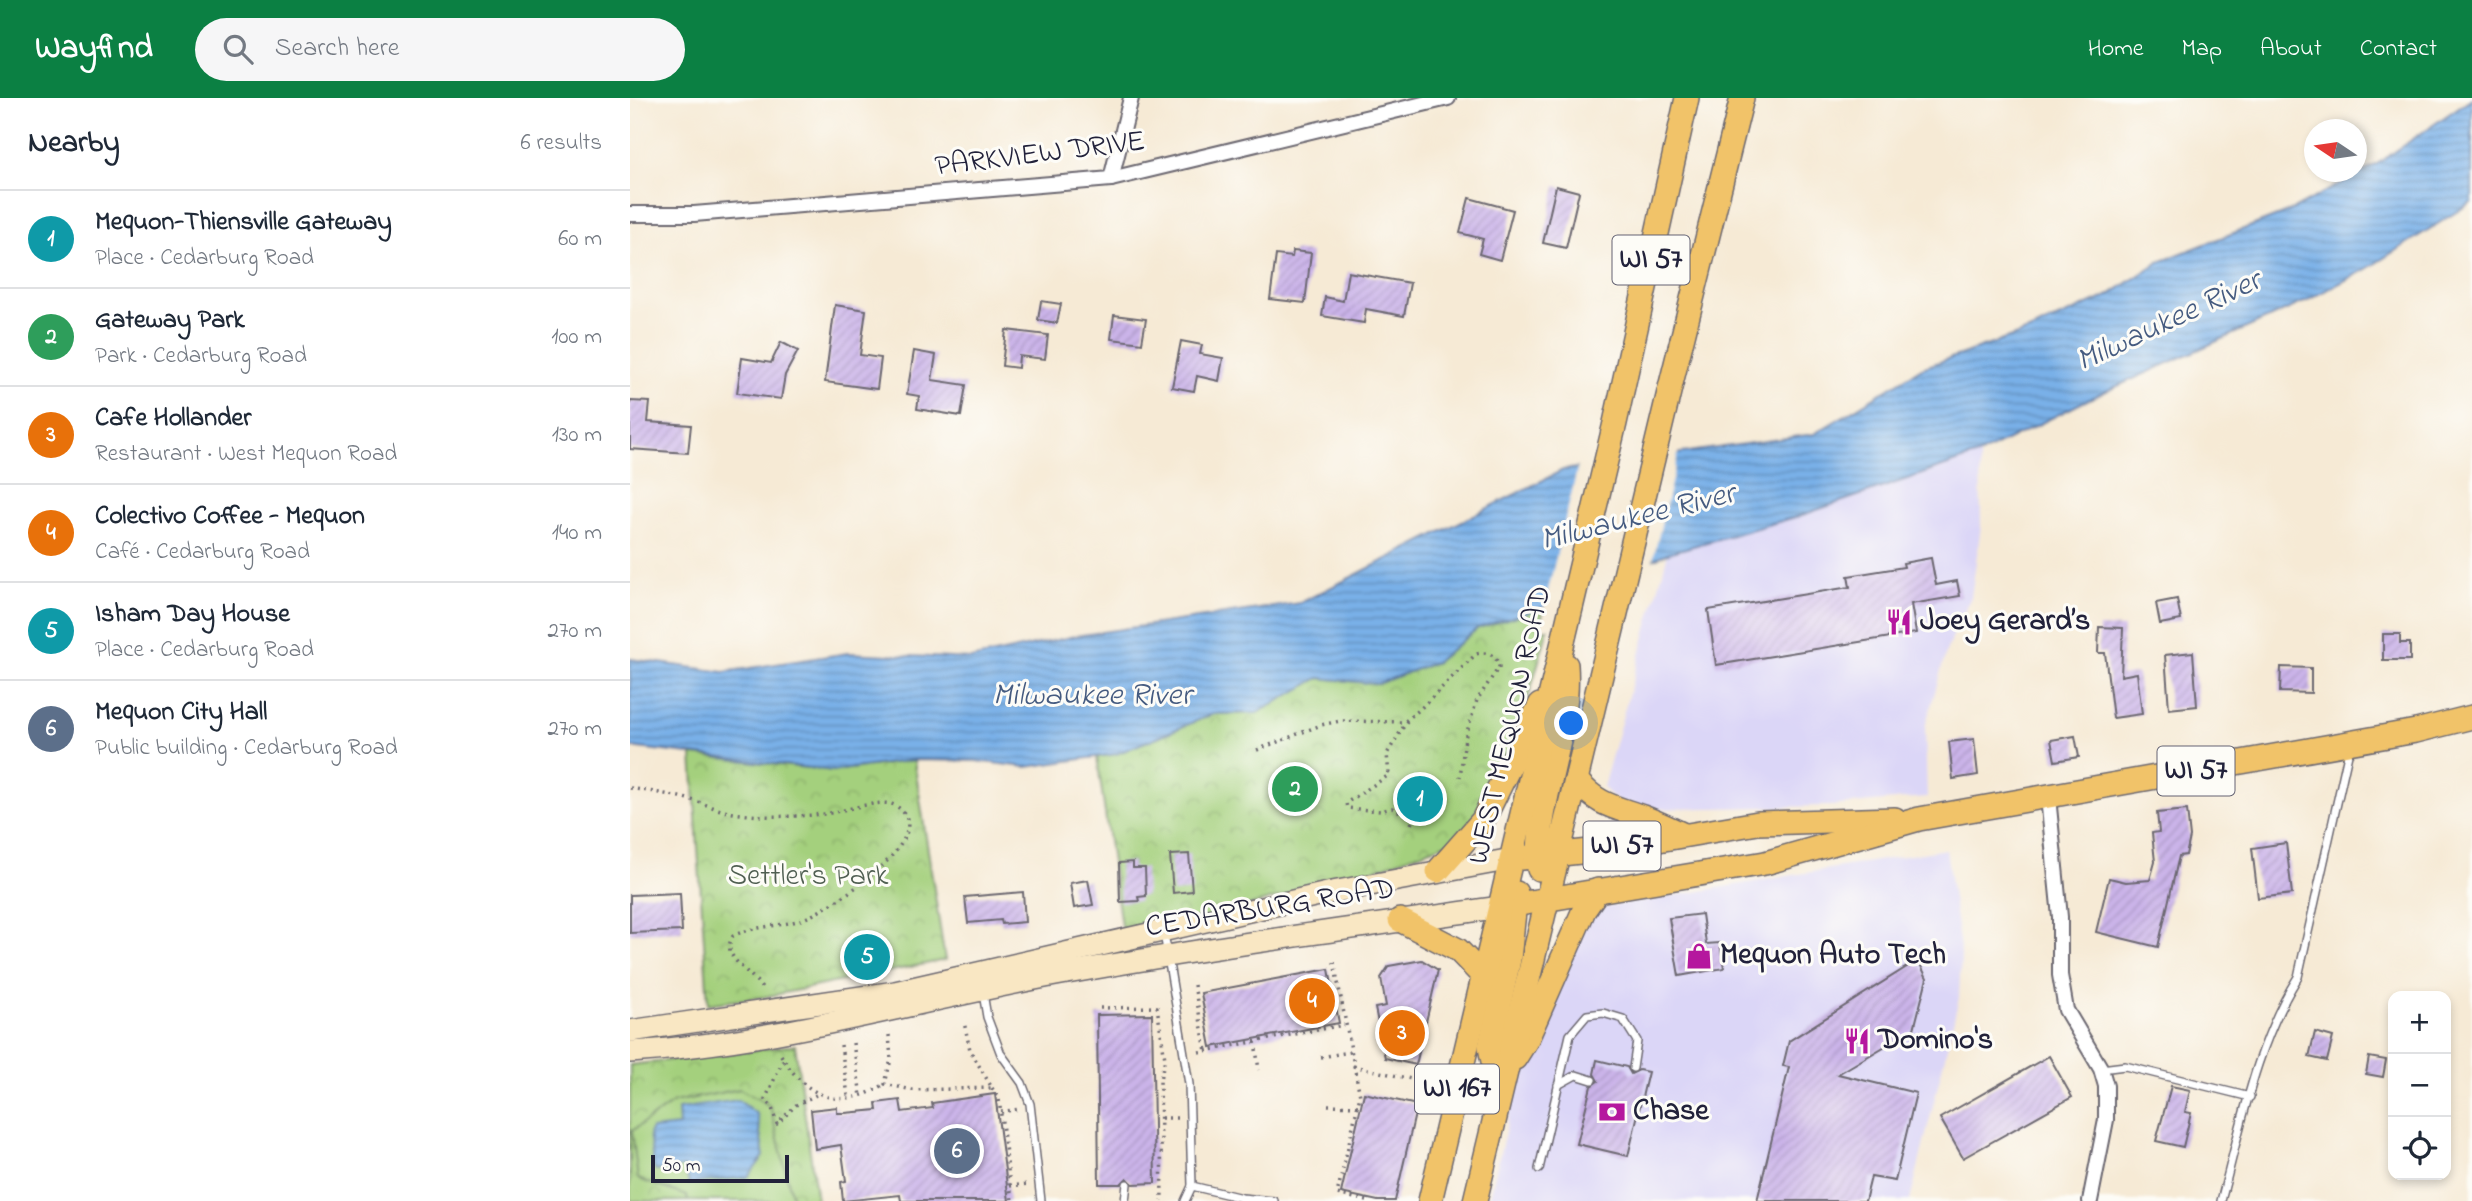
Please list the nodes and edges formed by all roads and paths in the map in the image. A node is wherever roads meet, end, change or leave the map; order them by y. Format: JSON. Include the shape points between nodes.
{"nodes":[{"id":1,"x":1131,"y":98,"type":"edge"},
{"id":2,"x":1448,"y":98,"type":"edge"},
{"id":3,"x":1687,"y":98,"type":"edge"},
{"id":4,"x":1742,"y":98,"type":"edge"},
{"id":5,"x":1419,"y":102,"type":"edge"},
{"id":6,"x":1111,"y":179,"type":"junction"},
{"id":7,"x":630,"y":214,"type":"edge"},
{"id":8,"x":1565,"y":632,"type":"junction"},
{"id":9,"x":1554,"y":681,"type":"junction"},
{"id":10,"x":2472,"y":717,"type":"edge"},
{"id":11,"x":1407,"y":719,"type":"junction"},
{"id":12,"x":2350,"y":743,"type":"junction"},
{"id":13,"x":1258,"y":750,"type":"dead end"},
{"id":14,"x":1460,"y":777,"type":"dead end"},
{"id":15,"x":1576,"y":780,"type":"junction"},
{"id":16,"x":630,"y":788,"type":"edge"},
{"id":17,"x":2048,"y":797,"type":"junction"},
{"id":18,"x":1919,"y":819,"type":"junction"},
{"id":19,"x":1410,"y":828,"type":"dead end"},
{"id":20,"x":1685,"y":835,"type":"junction"},
{"id":21,"x":1548,"y":855,"type":"junction"},
{"id":22,"x":1512,"y":859,"type":"junction"},
{"id":23,"x":1438,"y":871,"type":"junction"},
{"id":24,"x":1598,"y":890,"type":"junction"},
{"id":25,"x":1545,"y":899,"type":"junction"},
{"id":26,"x":1508,"y":906,"type":"junction"},
{"id":27,"x":1400,"y":920,"type":"junction"},
{"id":28,"x":1164,"y":932,"type":"junction"},
{"id":29,"x":1167,"y":956,"type":"junction"},
{"id":30,"x":1334,"y":961,"type":"dead end"},
{"id":31,"x":1484,"y":977,"type":"junction"},
{"id":32,"x":981,"y":982,"type":"junction"},
{"id":33,"x":1194,"y":985,"type":"dead end"},
{"id":34,"x":764,"y":997,"type":"dead end"},
{"id":35,"x":1100,"y":1008,"type":"dead end"},
{"id":36,"x":964,"y":1022,"type":"dead end"},
{"id":37,"x":1345,"y":1025,"type":"junction"},
{"id":38,"x":630,"y":1031,"type":"edge"},
{"id":39,"x":889,"y":1035,"type":"dead end"},
{"id":40,"x":1255,"y":1042,"type":"junction"},
{"id":41,"x":853,"y":1043,"type":"dead end"},
{"id":42,"x":841,"y":1045,"type":"dead end"},
{"id":43,"x":1206,"y":1051,"type":"junction"},
{"id":44,"x":630,"y":1052,"type":"edge"},
{"id":45,"x":1199,"y":1052,"type":"dead end"},
{"id":46,"x":1350,"y":1052,"type":"junction"},
{"id":47,"x":1321,"y":1058,"type":"dead end"},
{"id":48,"x":1353,"y":1066,"type":"junction"},
{"id":49,"x":1633,"y":1068,"type":"dead end"},
{"id":50,"x":2101,"y":1069,"type":"junction"},
{"id":51,"x":1259,"y":1070,"type":"dead end"},
{"id":52,"x":1592,"y":1080,"type":"dead end"},
{"id":53,"x":1429,"y":1083,"type":"dead end"},
{"id":54,"x":885,"y":1084,"type":"junction"},
{"id":55,"x":1502,"y":1085,"type":"junction"},
{"id":56,"x":1558,"y":1085,"type":"junction"},
{"id":57,"x":992,"y":1088,"type":"junction"},
{"id":58,"x":816,"y":1095,"type":"junction"},
{"id":59,"x":848,"y":1096,"type":"junction"},
{"id":60,"x":861,"y":1096,"type":"junction"},
{"id":61,"x":2250,"y":1097,"type":"junction"},
{"id":62,"x":1328,"y":1105,"type":"dead end"},
{"id":63,"x":1358,"y":1106,"type":"junction"},
{"id":64,"x":1031,"y":1108,"type":"junction"},
{"id":65,"x":1000,"y":1112,"type":"junction"},
{"id":66,"x":1161,"y":1118,"type":"junction"},
{"id":67,"x":1189,"y":1118,"type":"junction"},
{"id":68,"x":1539,"y":1169,"type":"dead end"},
{"id":69,"x":1128,"y":1184,"type":"dead end"},
{"id":70,"x":1192,"y":1186,"type":"junction"},
{"id":71,"x":1012,"y":1201,"type":"edge"},
{"id":72,"x":1041,"y":1201,"type":"edge"},
{"id":73,"x":1125,"y":1201,"type":"edge"},
{"id":74,"x":1162,"y":1201,"type":"edge"},
{"id":75,"x":1185,"y":1201,"type":"edge"},
{"id":76,"x":1274,"y":1201,"type":"edge"},
{"id":77,"x":1367,"y":1201,"type":"edge"},
{"id":78,"x":1430,"y":1201,"type":"edge"},
{"id":79,"x":1475,"y":1201,"type":"edge"},
{"id":80,"x":2090,"y":1201,"type":"edge"},
{"id":81,"x":2221,"y":1201,"type":"edge"}],
"edges":[{"from":1,"to":6,"type":"street"},
{"from":2,"to":5,"type":"street","name":"PARKVIEW DRIVE"},
{"from":3,"to":8,"type":"main road","name":"WEST MEQUON ROAD","number":"WI 57"},
{"from":4,"to":15,"type":"main road","number":"WI 57"},
{"from":5,"to":6,"type":"street","name":"PARKVIEW DRIVE"},
{"from":6,"to":7,"type":"street","name":"PARKVIEW DRIVE","via":[[706,213]]},
{"from":8,"to":9,"type":"main road","name":"WEST MEQUON ROAD","number":"WI 57"},
{"from":8,"to":21,"type":"main road","via":[[1565,718],[1542,812]]},
{"from":9,"to":22,"type":"main road","name":"WEST MEQUON ROAD","number":"WI 57"},
{"from":9,"to":23,"type":"main road","via":[[1483,820]]},
{"from":10,"to":12,"type":"main road","name":"CEDARBURG ROAD","number":"WI 57"},
{"from":11,"to":13,"type":"path","via":[[1392,724],[1340,721]]},
{"from":11,"to":14,"type":"path","via":[[1476,654],[1492,655],[1499,667],[1477,700],[1465,738]]},
{"from":11,"to":19,"type":"path","via":[[1387,754],[1389,775],[1346,803],[1347,808],[1392,808],[1413,818]]},
{"from":12,"to":17,"type":"main road","name":"CEDARBURG ROAD","number":"WI 57"},
{"from":12,"to":61,"type":"lane","via":[[2298,978],[2281,1003]]},
{"from":15,"to":20,"type":"main road","via":[[1611,808]]},
{"from":15,"to":21,"type":"main road","number":"WI 57"},
{"from":16,"to":34,"type":"path","via":[[762,816],[852,811],[874,803],[902,811],[906,825],[900,844],[871,878],[811,916],[733,936],[732,955],[757,978]]},
{"from":17,"to":18,"type":"main road","name":"CEDARBURG ROAD","number":"WI 57"},
{"from":17,"to":50,"type":"street","via":[[2066,1010]]},
{"from":18,"to":20,"type":"main road","name":"CEDARBURG ROAD","number":"WI 57","via":[[1758,823]]},
{"from":18,"to":24,"type":"main road","name":"CEDARBURG ROAD","number":"WI 57","via":[[1765,863]]},
{"from":20,"to":21,"type":"main road","name":"CEDARBURG ROAD","number":"WI 57"},
{"from":21,"to":22,"type":"main road","name":"CEDARBURG ROAD"},
{"from":21,"to":25,"type":"main road","number":"WI 167"},
{"from":22,"to":23,"type":"main road","name":"CEDARBURG ROAD"},
{"from":22,"to":26,"type":"main road","name":"WEST MEQUON ROAD","number":"WI 57"},
{"from":23,"to":28,"type":"main road","name":"CEDARBURG ROAD"},
{"from":24,"to":25,"type":"main road","name":"CEDARBURG ROAD","number":"WI 57"},
{"from":24,"to":55,"type":"main road","via":[[1584,910]]},
{"from":25,"to":26,"type":"main road","name":"CEDARBURG ROAD","number":"WI 57"},
{"from":25,"to":55,"type":"main road","number":"WI 167"},
{"from":26,"to":27,"type":"main road","name":"CEDARBURG ROAD"},
{"from":26,"to":31,"type":"main road","name":"WEST MEQUON ROAD","number":"WI 167"},
{"from":26,"to":55,"type":"main road","via":[[1509,959],[1490,1047]]},
{"from":27,"to":29,"type":"main road","name":"CEDARBURG ROAD"},
{"from":27,"to":31,"type":"main road","via":[[1458,950]]},
{"from":28,"to":29,"type":"lane"},
{"from":28,"to":32,"type":"main road","name":"CEDARBURG ROAD"},
{"from":29,"to":32,"type":"main road","name":"CEDARBURG ROAD"},
{"from":29,"to":67,"type":"lane","via":[[1187,1074]]},
{"from":30,"to":37,"type":"path"},
{"from":31,"to":78,"type":"main road","name":"WEST MEQUON ROAD","number":"WI 167"},
{"from":32,"to":38,"type":"main road","name":"CEDARBURG ROAD"},
{"from":32,"to":44,"type":"main road","name":"CEDARBURG ROAD","via":[[900,1010],[676,1049]]},
{"from":32,"to":64,"type":"lane","via":[[987,1017],[1001,1054],[1022,1083]]},
{"from":33,"to":43,"type":"path"},
{"from":35,"to":66,"type":"path","via":[[1157,1007],[1168,1059],[1160,1079]]},
{"from":36,"to":57,"type":"path","via":[[970,1050]]},
{"from":37,"to":40,"type":"path"},
{"from":37,"to":46,"type":"path"},
{"from":39,"to":54,"type":"path","via":[[891,1059]]},
{"from":40,"to":43,"type":"path"},
{"from":40,"to":51,"type":"path"},
{"from":41,"to":60,"type":"path"},
{"from":42,"to":59,"type":"path"},
{"from":43,"to":45,"type":"path"},
{"from":46,"to":47,"type":"path"},
{"from":46,"to":48,"type":"path"},
{"from":48,"to":53,"type":"path"},
{"from":48,"to":63,"type":"path"},
{"from":49,"to":56,"type":"lane","via":[[1637,1041],[1623,1019],[1602,1013],[1587,1015],[1570,1035]]},
{"from":50,"to":61,"type":"lane","via":[[2126,1066]]},
{"from":50,"to":80,"type":"street","via":[[2106,1120]]},
{"from":52,"to":56,"type":"lane","via":[[1576,1075]]},
{"from":54,"to":57,"type":"path","via":[[912,1090]]},
{"from":54,"to":60,"type":"path"},
{"from":55,"to":79,"type":"main road","number":"WI 167"},
{"from":56,"to":68,"type":"lane"},
{"from":57,"to":65,"type":"path"},
{"from":58,"to":58,"type":"path","via":[[782,1058],[765,1100],[777,1124],[796,1105]]},
{"from":58,"to":59,"type":"path"},
{"from":59,"to":60,"type":"path"},
{"from":61,"to":81,"type":"lane"},
{"from":62,"to":63,"type":"path"},
{"from":63,"to":77,"type":"path","via":[[1337,1194]]},
{"from":64,"to":65,"type":"path"},
{"from":64,"to":72,"type":"lane"},
{"from":65,"to":71,"type":"path"},
{"from":66,"to":67,"type":"path"},
{"from":66,"to":74,"type":"path"},
{"from":67,"to":70,"type":"lane"},
{"from":69,"to":73,"type":"lane"},
{"from":70,"to":75,"type":"lane"},
{"from":70,"to":76,"type":"lane"}]}
